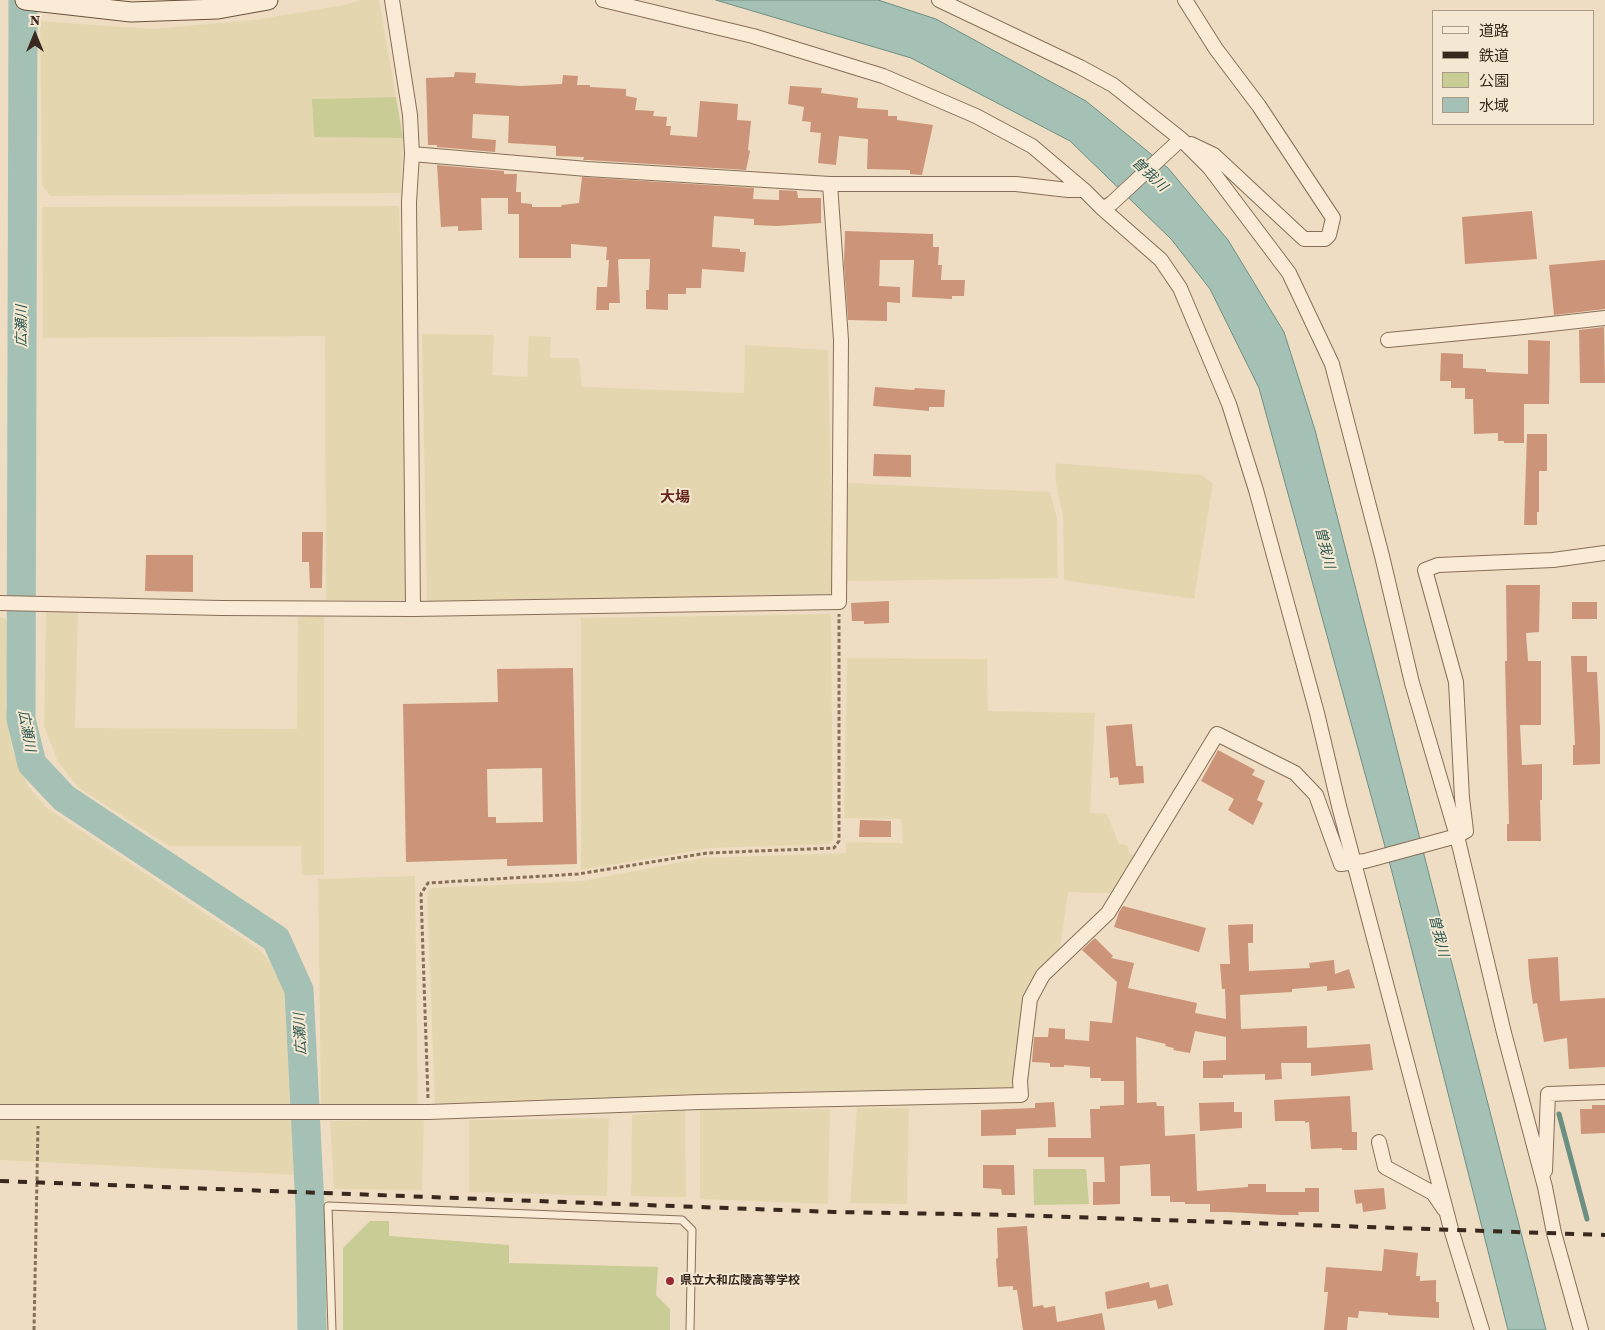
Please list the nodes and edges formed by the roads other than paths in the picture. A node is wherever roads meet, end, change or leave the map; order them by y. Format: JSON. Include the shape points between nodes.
{"nodes":[{"id":1,"x":25,"y":0,"type":"edge"},
{"id":2,"x":268,"y":0,"type":"edge"},
{"id":3,"x":392,"y":0,"type":"edge"},
{"id":4,"x":603,"y":0,"type":"edge"},
{"id":5,"x":939,"y":0,"type":"edge"},
{"id":6,"x":1185,"y":0,"type":"edge"},
{"id":7,"x":1181,"y":139,"type":"junction"},
{"id":8,"x":412,"y":154,"type":"junction"},
{"id":9,"x":830,"y":184,"type":"junction"},
{"id":10,"x":1084,"y":190,"type":"junction"},
{"id":11,"x":1108,"y":206,"type":"junction"},
{"id":12,"x":1605,"y":318,"type":"edge"},
{"id":13,"x":1388,"y":340,"type":"dead end"},
{"id":14,"x":1605,"y":553,"type":"edge"},
{"id":15,"x":0,"y":603,"type":"edge"},
{"id":16,"x":413,"y":609,"type":"junction"},
{"id":17,"x":1453,"y":837,"type":"junction"},
{"id":18,"x":1360,"y":862,"type":"junction"},
{"id":19,"x":1605,"y":1092,"type":"edge"},
{"id":20,"x":0,"y":1112,"type":"edge"},
{"id":21,"x":1380,"y":1142,"type":"dead end"},
{"id":22,"x":1545,"y":1186,"type":"junction"},
{"id":23,"x":1449,"y":1215,"type":"junction"},
{"id":24,"x":332,"y":1330,"type":"edge"},
{"id":25,"x":690,"y":1330,"type":"edge"},
{"id":26,"x":1482,"y":1330,"type":"edge"},
{"id":27,"x":1581,"y":1330,"type":"edge"}],
"edges":[{"from":1,"to":2,"type":"main road","via":[[131,12],[218,9]]},
{"from":3,"to":8,"type":"street","via":[[410,115]]},
{"from":4,"to":10,"type":"street","via":[[753,36],[882,76],[976,116],[1032,146]]},
{"from":5,"to":7,"type":"street","via":[[1113,85]]},
{"from":6,"to":7,"type":"street","via":[[1333,218],[1330,235],[1325,240],[1304,239],[1214,154]]},
{"from":7,"to":11,"type":"street"},
{"from":7,"to":17,"type":"street","via":[[1209,167],[1289,273],[1332,364]]},
{"from":8,"to":9,"type":"street"},
{"from":8,"to":16,"type":"street","via":[[409,212]]},
{"from":9,"to":10,"type":"street","via":[[1016,184]]},
{"from":9,"to":16,"type":"street","via":[[841,340],[839,602]]},
{"from":10,"to":11,"type":"street"},
{"from":11,"to":18,"type":"street","via":[[1161,260],[1180,288],[1229,404]]},
{"from":12,"to":13,"type":"street"},
{"from":14,"to":17,"type":"street","via":[[1553,560],[1438,565],[1425,570],[1456,682],[1466,831]]},
{"from":15,"to":16,"type":"street"},
{"from":17,"to":18,"type":"street"},
{"from":17,"to":22,"type":"street"},
{"from":18,"to":20,"type":"street","via":[[1341,864],[1316,795],[1295,773],[1217,734],[1108,913],[1043,975],[1030,999],[1021,1095],[429,1112]]},
{"from":18,"to":23,"type":"street"},
{"from":19,"to":22,"type":"street","via":[[1548,1094]]},
{"from":21,"to":23,"type":"street","via":[[1385,1167],[1433,1193]]},
{"from":22,"to":27,"type":"street","via":[[1554,1233]]},
{"from":23,"to":26,"type":"street"},
{"from":24,"to":25,"type":"lane","via":[[328,1206],[682,1220],[692,1230]]}]}
